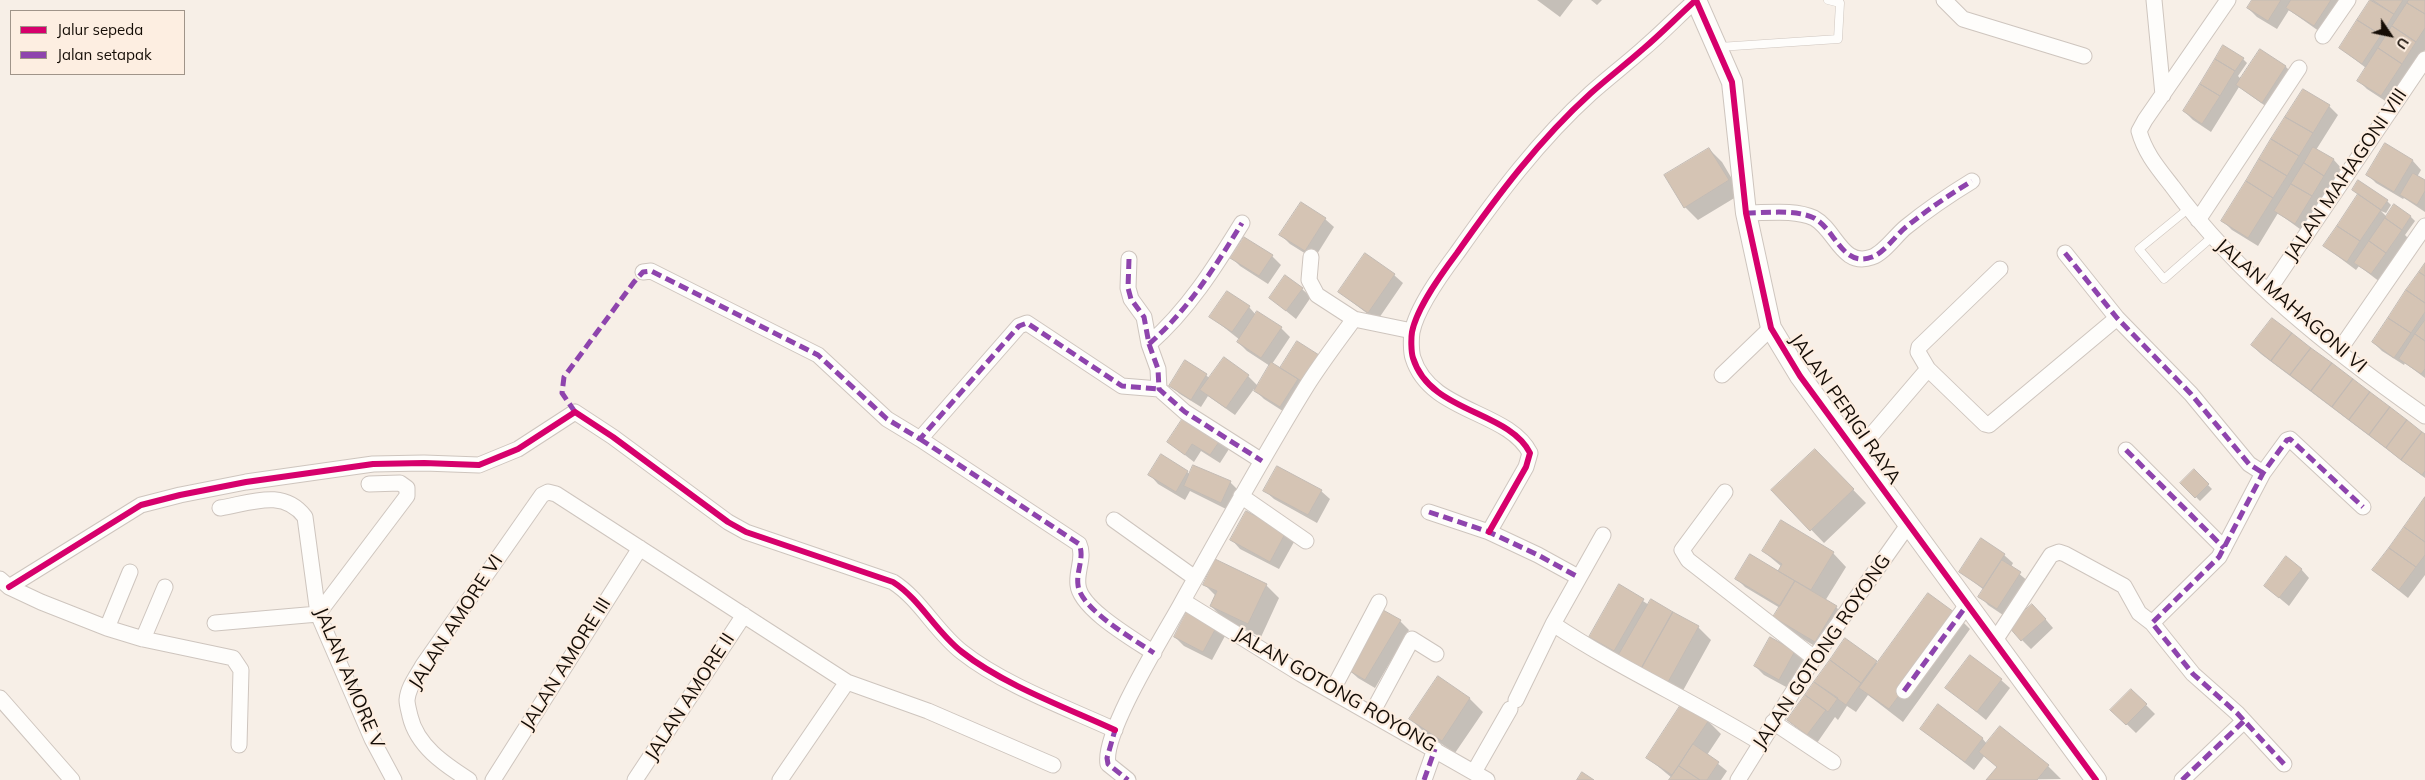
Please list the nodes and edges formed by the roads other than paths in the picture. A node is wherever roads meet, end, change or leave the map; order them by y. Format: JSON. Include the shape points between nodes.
{"nodes":[{"id":1,"x":1696,"y":0,"type":"edge"},
{"id":2,"x":1828,"y":0,"type":"edge"},
{"id":3,"x":1944,"y":0,"type":"edge"},
{"id":4,"x":2154,"y":0,"type":"edge"},
{"id":5,"x":2228,"y":0,"type":"edge"},
{"id":6,"x":2348,"y":0,"type":"edge"},
{"id":7,"x":2323,"y":36,"type":"dead end"},
{"id":8,"x":1717,"y":47,"type":"junction"},
{"id":9,"x":2084,"y":56,"type":"dead end"},
{"id":10,"x":2425,"y":59,"type":"edge"},
{"id":11,"x":2299,"y":68,"type":"dead end"},
{"id":12,"x":2163,"y":95,"type":"junction"},
{"id":13,"x":1972,"y":181,"type":"dead end"},
{"id":14,"x":2188,"y":208,"type":"junction"},
{"id":15,"x":1746,"y":213,"type":"junction"},
{"id":16,"x":2198,"y":220,"type":"junction"},
{"id":17,"x":1242,"y":222,"type":"dead end"},
{"id":18,"x":2425,"y":226,"type":"edge"},
{"id":19,"x":2212,"y":237,"type":"junction"},
{"id":20,"x":2065,"y":253,"type":"dead end"},
{"id":21,"x":1312,"y":257,"type":"dead end"},
{"id":22,"x":1129,"y":259,"type":"dead end"},
{"id":23,"x":2000,"y":268,"type":"dead end"},
{"id":24,"x":643,"y":272,"type":"dead end"},
{"id":25,"x":2268,"y":291,"type":"junction"},
{"id":26,"x":2117,"y":318,"type":"junction"},
{"id":27,"x":1354,"y":319,"type":"junction"},
{"id":28,"x":1772,"y":328,"type":"junction"},
{"id":29,"x":1412,"y":331,"type":"junction"},
{"id":30,"x":1149,"y":344,"type":"junction"},
{"id":31,"x":2338,"y":352,"type":"junction"},
{"id":32,"x":1928,"y":369,"type":"junction"},
{"id":33,"x":1722,"y":375,"type":"dead end"},
{"id":34,"x":1159,"y":389,"type":"junction"},
{"id":35,"x":2422,"y":409,"type":"edge"},
{"id":36,"x":920,"y":439,"type":"junction"},
{"id":37,"x":2126,"y":450,"type":"dead end"},
{"id":38,"x":1857,"y":452,"type":"junction"},
{"id":39,"x":1262,"y":461,"type":"junction"},
{"id":40,"x":2263,"y":473,"type":"junction"},
{"id":41,"x":368,"y":484,"type":"dead end"},
{"id":42,"x":1725,"y":492,"type":"dead end"},
{"id":43,"x":1241,"y":496,"type":"junction"},
{"id":44,"x":2363,"y":507,"type":"dead end"},
{"id":45,"x":220,"y":508,"type":"dead end"},
{"id":46,"x":1429,"y":512,"type":"dead end"},
{"id":47,"x":1114,"y":520,"type":"dead end"},
{"id":48,"x":1908,"y":526,"type":"junction"},
{"id":49,"x":1489,"y":532,"type":"junction"},
{"id":50,"x":1602,"y":535,"type":"dead end"},
{"id":51,"x":1306,"y":541,"type":"dead end"},
{"id":52,"x":640,"y":548,"type":"junction"},
{"id":53,"x":2224,"y":548,"type":"junction"},
{"id":54,"x":130,"y":572,"type":"dead end"},
{"id":55,"x":1578,"y":577,"type":"junction"},
{"id":56,"x":1194,"y":578,"type":"junction"},
{"id":57,"x":4,"y":583,"type":"edge"},
{"id":58,"x":165,"y":587,"type":"dead end"},
{"id":59,"x":1183,"y":601,"type":"junction"},
{"id":60,"x":1379,"y":602,"type":"dead end"},
{"id":61,"x":1967,"y":605,"type":"junction"},
{"id":62,"x":318,"y":614,"type":"junction"},
{"id":63,"x":744,"y":615,"type":"junction"},
{"id":64,"x":215,"y":623,"type":"dead end"},
{"id":65,"x":1553,"y":624,"type":"junction"},
{"id":66,"x":2152,"y":624,"type":"junction"},
{"id":67,"x":107,"y":628,"type":"junction"},
{"id":68,"x":143,"y":639,"type":"junction"},
{"id":69,"x":1994,"y":642,"type":"junction"},
{"id":70,"x":1154,"y":653,"type":"junction"},
{"id":71,"x":1436,"y":654,"type":"dead end"},
{"id":72,"x":1814,"y":658,"type":"junction"},
{"id":73,"x":847,"y":682,"type":"junction"},
{"id":74,"x":1332,"y":691,"type":"junction"},
{"id":75,"x":1904,"y":691,"type":"dead end"},
{"id":76,"x":0,"y":698,"type":"edge"},
{"id":77,"x":1372,"y":713,"type":"junction"},
{"id":78,"x":2244,"y":721,"type":"junction"},
{"id":79,"x":1773,"y":722,"type":"junction"},
{"id":80,"x":1115,"y":730,"type":"junction"},
{"id":81,"x":1761,"y":743,"type":"junction"},
{"id":82,"x":239,"y":745,"type":"dead end"},
{"id":83,"x":1435,"y":749,"type":"junction"},
{"id":84,"x":1833,"y":762,"type":"dead end"},
{"id":85,"x":2284,"y":764,"type":"dead end"},
{"id":86,"x":1053,"y":765,"type":"dead end"},
{"id":87,"x":1474,"y":772,"type":"junction"},
{"id":88,"x":72,"y":780,"type":"edge"},
{"id":89,"x":394,"y":780,"type":"edge"},
{"id":90,"x":469,"y":780,"type":"edge"},
{"id":91,"x":492,"y":780,"type":"edge"},
{"id":92,"x":636,"y":780,"type":"edge"},
{"id":93,"x":780,"y":780,"type":"edge"},
{"id":94,"x":1128,"y":780,"type":"edge"},
{"id":95,"x":1424,"y":780,"type":"edge"},
{"id":96,"x":1487,"y":780,"type":"edge"},
{"id":97,"x":1738,"y":780,"type":"edge"},
{"id":98,"x":2096,"y":780,"type":"edge"},
{"id":99,"x":2182,"y":780,"type":"edge"}],
"edges":[{"from":1,"to":8,"type":"street","name":"JALAN PERIGI RAYA"},
{"from":1,"to":29,"type":"street","via":[[1591,93],[1536,150],[1487,210],[1432,288]]},
{"from":2,"to":8,"type":"lane","via":[[1840,4],[1838,39]]},
{"from":3,"to":9,"type":"street","via":[[1963,19]]},
{"from":4,"to":12,"type":"street"},
{"from":5,"to":12,"type":"street"},
{"from":6,"to":7,"type":"street"},
{"from":8,"to":15,"type":"street","name":"JALAN PERIGI RAYA","via":[[1732,82]]},
{"from":10,"to":25,"type":"street","name":"JALAN MAHAGONI VIII"},
{"from":11,"to":16,"type":"street"},
{"from":12,"to":14,"type":"street","name":"JALAN MAHAGONI VI","via":[[2139,131],[2144,148]]},
{"from":13,"to":15,"type":"street","via":[[1906,227],[1874,257],[1858,260],[1845,253],[1832,233],[1816,219],[1800,213]]},
{"from":14,"to":16,"type":"street","name":"JALAN MAHAGONI VI"},
{"from":14,"to":19,"type":"lane","via":[[2139,249],[2164,279]]},
{"from":15,"to":28,"type":"street","name":"JALAN PERIGI RAYA"},
{"from":16,"to":19,"type":"street","name":"JALAN MAHAGONI VI"},
{"from":17,"to":30,"type":"street","via":[[1211,274],[1172,325]]},
{"from":18,"to":31,"type":"street"},
{"from":19,"to":25,"type":"street","name":"JALAN MAHAGONI VI"},
{"from":20,"to":26,"type":"street"},
{"from":21,"to":27,"type":"street","via":[[1309,280],[1317,295]]},
{"from":22,"to":30,"type":"street","via":[[1128,288],[1131,300],[1144,317]]},
{"from":23,"to":32,"type":"street","via":[[1919,347],[1919,357]]},
{"from":24,"to":36,"type":"street","via":[[651,271],[818,355],[887,419]]},
{"from":25,"to":31,"type":"street","name":"JALAN MAHAGONI VI"},
{"from":26,"to":32,"type":"street","via":[[1989,425],[1984,424]]},
{"from":26,"to":40,"type":"street","via":[[2191,394],[2249,464]]},
{"from":27,"to":29,"type":"street"},
{"from":27,"to":39,"type":"street","via":[[1307,385]]},
{"from":28,"to":33,"type":"street"},
{"from":28,"to":38,"type":"street","name":"JALAN PERIGI RAYA","via":[[1800,376]]},
{"from":29,"to":49,"type":"street","via":[[1413,357],[1425,381],[1458,406],[1498,424],[1526,444],[1530,453],[1526,467]]},
{"from":30,"to":34,"type":"street","via":[[1158,369]]},
{"from":31,"to":35,"type":"street","name":"JALAN MAHAGONI VI"},
{"from":32,"to":38,"type":"street"},
{"from":34,"to":36,"type":"street","via":[[1122,386],[1026,323],[1019,326]]},
{"from":34,"to":39,"type":"street","via":[[1185,412]]},
{"from":36,"to":70,"type":"street","via":[[1079,544],[1082,550],[1078,586],[1082,596],[1097,613]]},
{"from":37,"to":53,"type":"street"},
{"from":38,"to":48,"type":"street","name":"JALAN PERIGI RAYA"},
{"from":39,"to":43,"type":"street"},
{"from":40,"to":44,"type":"street","via":[[2284,442],[2290,440]]},
{"from":40,"to":53,"type":"street"},
{"from":41,"to":62,"type":"street","via":[[400,483],[407,488],[407,496]]},
{"from":42,"to":72,"type":"street","via":[[1682,550],[1688,560]]},
{"from":43,"to":51,"type":"street"},
{"from":43,"to":56,"type":"street"},
{"from":45,"to":62,"type":"street","name":"JALAN AMORE V","via":[[277,499],[298,507],[305,517]]},
{"from":46,"to":49,"type":"street"},
{"from":47,"to":56,"type":"street"},
{"from":48,"to":61,"type":"street","name":"JALAN PERIGI RAYA"},
{"from":48,"to":72,"type":"street","name":"JALAN GOTONG ROYONG"},
{"from":49,"to":55,"type":"street"},
{"from":50,"to":55,"type":"street"},
{"from":52,"to":63,"type":"street"},
{"from":52,"to":90,"type":"street","name":"JALAN AMORE VI","via":[[556,494],[548,492],[542,495],[412,684],[407,702],[420,741],[436,757]]},
{"from":52,"to":91,"type":"street","name":"JALAN AMORE III"},
{"from":53,"to":66,"type":"street","via":[[2219,557]]},
{"from":54,"to":67,"type":"street"},
{"from":55,"to":65,"type":"street"},
{"from":56,"to":59,"type":"street"},
{"from":57,"to":67,"type":"street"},
{"from":57,"to":80,"type":"street","via":[[141,505],[246,482],[373,464],[478,465],[518,450],[575,412],[728,522],[762,539],[893,582],[904,589],[938,631],[981,666]]},
{"from":58,"to":68,"type":"street"},
{"from":59,"to":70,"type":"street"},
{"from":59,"to":74,"type":"street","name":"JALAN GOTONG ROYONG"},
{"from":60,"to":74,"type":"street"},
{"from":61,"to":69,"type":"street","name":"JALAN PERIGI RAYA"},
{"from":61,"to":75,"type":"street"},
{"from":62,"to":64,"type":"street"},
{"from":62,"to":89,"type":"street","name":"JALAN AMORE V","via":[[372,739]]},
{"from":63,"to":73,"type":"street"},
{"from":63,"to":92,"type":"street","name":"JALAN AMORE II"},
{"from":65,"to":81,"type":"street","via":[[1584,645],[1714,714]]},
{"from":65,"to":87,"type":"street"},
{"from":66,"to":69,"type":"street","via":[[2139,613],[2124,586],[2059,552],[2051,555]]},
{"from":66,"to":78,"type":"street","via":[[2193,674]]},
{"from":67,"to":68,"type":"street"},
{"from":68,"to":82,"type":"street","via":[[196,652],[227,655],[238,662],[241,670]]},
{"from":69,"to":98,"type":"street","name":"JALAN PERIGI RAYA"},
{"from":70,"to":80,"type":"street"},
{"from":71,"to":77,"type":"street","via":[[1412,639]]},
{"from":72,"to":79,"type":"street","name":"JALAN GOTONG ROYONG"},
{"from":73,"to":86,"type":"street","via":[[928,711]]},
{"from":73,"to":93,"type":"street"},
{"from":74,"to":77,"type":"street","name":"JALAN GOTONG ROYONG"},
{"from":76,"to":88,"type":"street"},
{"from":77,"to":83,"type":"street","name":"JALAN GOTONG ROYONG"},
{"from":78,"to":85,"type":"street"},
{"from":78,"to":99,"type":"street"},
{"from":79,"to":81,"type":"street","name":"JALAN GOTONG ROYONG"},
{"from":79,"to":84,"type":"street"},
{"from":80,"to":94,"type":"street","via":[[1108,764]]},
{"from":81,"to":97,"type":"street","name":"JALAN GOTONG ROYONG"},
{"from":83,"to":87,"type":"street","name":"JALAN GOTONG ROYONG"},
{"from":83,"to":95,"type":"street"},
{"from":87,"to":96,"type":"street","name":"JALAN GOTONG ROYONG"}]}
